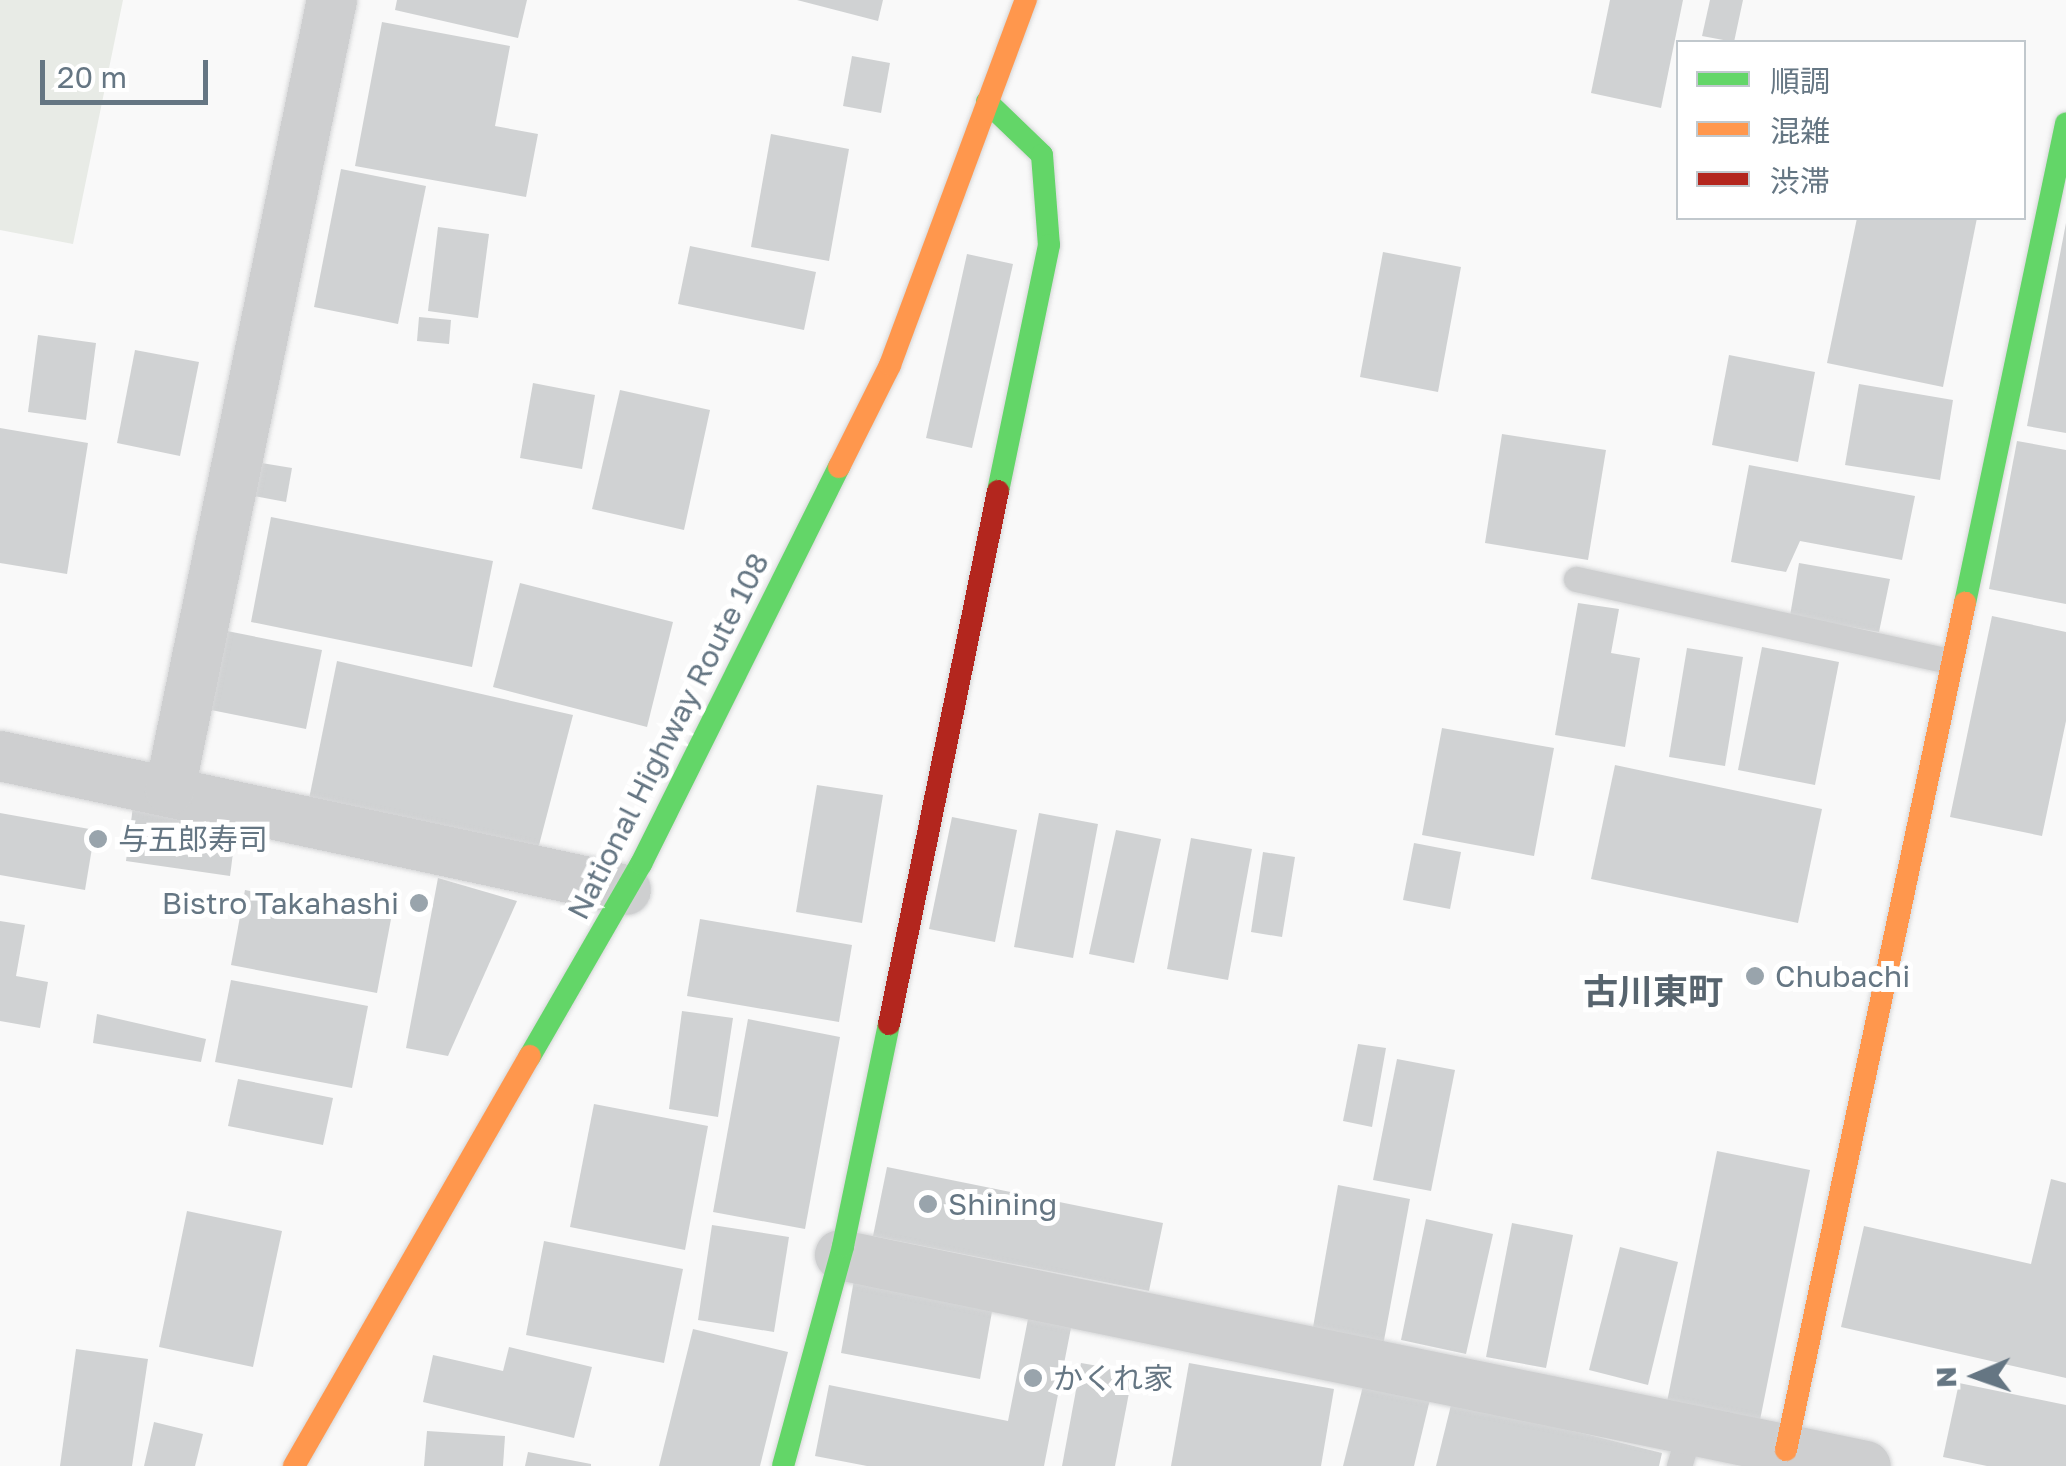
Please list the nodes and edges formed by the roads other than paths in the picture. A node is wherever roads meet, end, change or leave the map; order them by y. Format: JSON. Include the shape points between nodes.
{"nodes":[{"id":1,"x":332,"y":0,"type":"edge"},
{"id":2,"x":1026,"y":0,"type":"edge"},
{"id":3,"x":988,"y":102,"type":"junction"},
{"id":4,"x":2066,"y":124,"type":"edge"},
{"id":5,"x":1576,"y":579,"type":"dead end"},
{"id":6,"x":1950,"y":661,"type":"junction"},
{"id":7,"x":0,"y":756,"type":"edge"},
{"id":8,"x":170,"y":789,"type":"junction"},
{"id":9,"x":626,"y":890,"type":"junction"},
{"id":10,"x":840,"y":1255,"type":"junction"},
{"id":11,"x":1684,"y":1448,"type":"edge"},
{"id":12,"x":1786,"y":1450,"type":"junction"},
{"id":13,"x":294,"y":1466,"type":"edge"},
{"id":14,"x":783,"y":1466,"type":"edge"},
{"id":15,"x":1866,"y":1466,"type":"edge"}],
"edges":[{"from":1,"to":8,"type":"street"},
{"from":2,"to":3,"type":"main road","name":"National Highway Route 108"},
{"from":3,"to":9,"type":"main road","name":"National Highway Route 108","via":[[890,365]]},
{"from":3,"to":10,"type":"main road","via":[[1042,155],[1049,245]]},
{"from":4,"to":6,"type":"main road"},
{"from":5,"to":6,"type":"lane"},
{"from":6,"to":12,"type":"main road"},
{"from":7,"to":8,"type":"street"},
{"from":8,"to":9,"type":"street"},
{"from":9,"to":13,"type":"main road","name":"National Highway Route 108"},
{"from":10,"to":11,"type":"street"},
{"from":10,"to":14,"type":"main road"},
{"from":11,"to":12,"type":"street"},
{"from":12,"to":15,"type":"street"}]}
